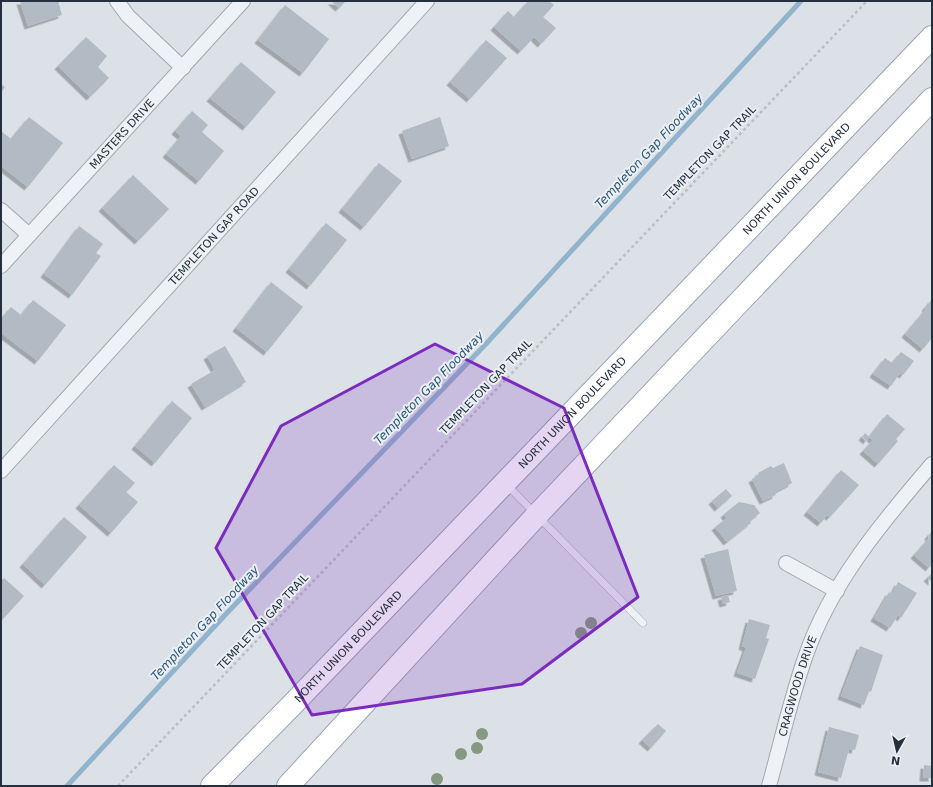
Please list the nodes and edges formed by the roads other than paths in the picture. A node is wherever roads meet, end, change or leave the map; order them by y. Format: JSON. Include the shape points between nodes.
{"nodes":[{"id":1,"x":117,"y":1,"type":"edge"},
{"id":2,"x":243,"y":1,"type":"edge"},
{"id":3,"x":427,"y":1,"type":"edge"},
{"id":4,"x":932,"y":37,"type":"edge"},
{"id":5,"x":183,"y":68,"type":"junction"},
{"id":6,"x":932,"y":99,"type":"edge"},
{"id":7,"x":1,"y":210,"type":"edge"},
{"id":8,"x":29,"y":235,"type":"junction"},
{"id":9,"x":1,"y":266,"type":"edge"},
{"id":10,"x":932,"y":464,"type":"edge"},
{"id":11,"x":1,"y":471,"type":"edge"},
{"id":12,"x":504,"y":483,"type":"junction"},
{"id":13,"x":537,"y":515,"type":"junction"},
{"id":14,"x":786,"y":563,"type":"dead end"},
{"id":15,"x":837,"y":591,"type":"junction"},
{"id":16,"x":643,"y":623,"type":"dead end"},
{"id":17,"x":212,"y":786,"type":"edge"},
{"id":18,"x":288,"y":786,"type":"edge"},
{"id":19,"x":769,"y":786,"type":"edge"}],
"edges":[{"from":1,"to":5,"type":"street","via":[[128,16]]},
{"from":2,"to":5,"type":"street","name":"MASTERS DRIVE"},
{"from":3,"to":11,"type":"street","name":"TEMPLETON GAP ROAD"},
{"from":4,"to":12,"type":"main road","name":"NORTH UNION BOULEVARD"},
{"from":5,"to":8,"type":"street","name":"MASTERS DRIVE"},
{"from":6,"to":13,"type":"main road"},
{"from":7,"to":8,"type":"street"},
{"from":8,"to":9,"type":"street","name":"MASTERS DRIVE"},
{"from":10,"to":15,"type":"street","name":"CRAGWOOD DRIVE","via":[[882,523]]},
{"from":12,"to":13,"type":"lane"},
{"from":12,"to":17,"type":"main road","name":"NORTH UNION BOULEVARD"},
{"from":13,"to":16,"type":"lane"},
{"from":13,"to":18,"type":"main road"},
{"from":14,"to":15,"type":"street"},
{"from":15,"to":19,"type":"street","name":"CRAGWOOD DRIVE","via":[[806,654]]}]}
